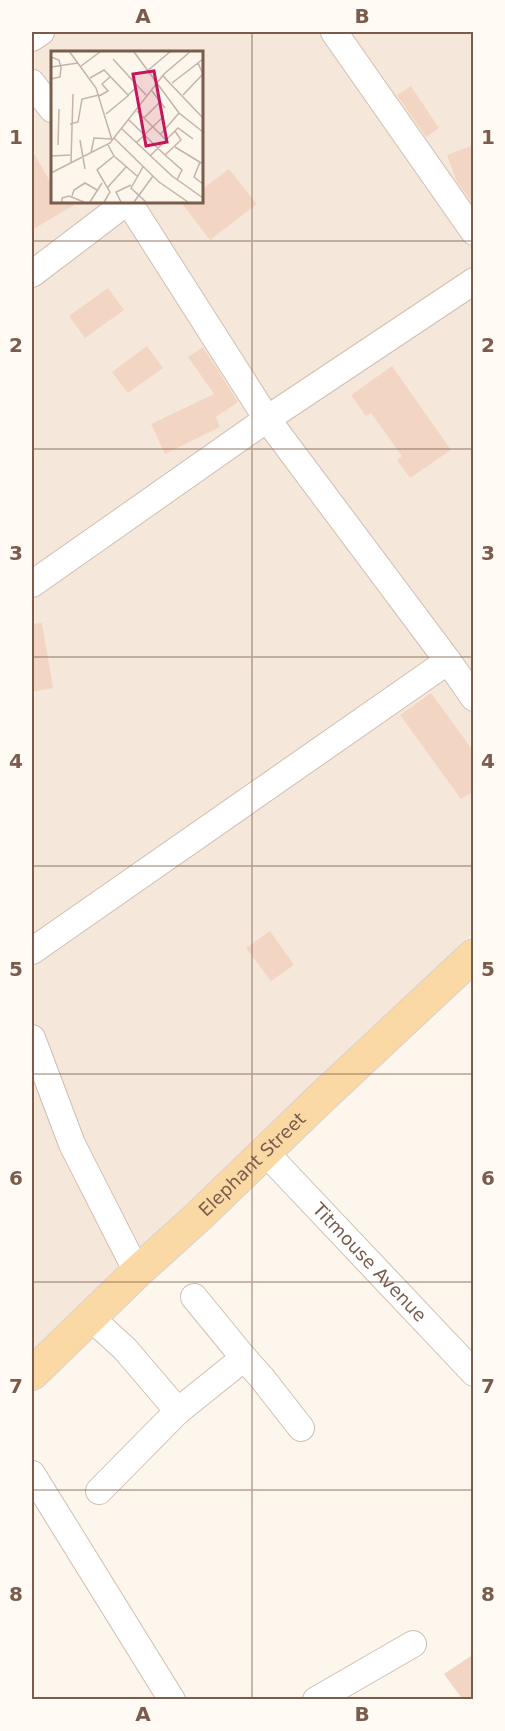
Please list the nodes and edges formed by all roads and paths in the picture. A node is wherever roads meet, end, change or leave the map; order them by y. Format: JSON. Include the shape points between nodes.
{"nodes":[{"id":1,"x":41,"y":32,"type":"edge"},
{"id":2,"x":334,"y":32,"type":"edge"},
{"id":3,"x":32,"y":38,"type":"edge"},
{"id":4,"x":32,"y":83,"type":"edge"},
{"id":5,"x":51,"y":108,"type":"edge"},
{"id":6,"x":127,"y":202,"type":"edge"},
{"id":7,"x":129,"y":202,"type":"edge"},
{"id":8,"x":474,"y":232,"type":"edge"},
{"id":9,"x":32,"y":274,"type":"edge"},
{"id":10,"x":474,"y":281,"type":"edge"},
{"id":11,"x":267,"y":419,"type":"junction"},
{"id":12,"x":32,"y":584,"type":"edge"},
{"id":13,"x":448,"y":661,"type":"junction"},
{"id":14,"x":474,"y":698,"type":"edge"},
{"id":15,"x":32,"y":951,"type":"edge"},
{"id":16,"x":474,"y":955,"type":"edge"},
{"id":17,"x":32,"y":1038,"type":"edge"},
{"id":18,"x":266,"y":1152,"type":"junction"},
{"id":19,"x":137,"y":1272,"type":"junction"},
{"id":20,"x":194,"y":1298,"type":"dead end"},
{"id":21,"x":90,"y":1317,"type":"junction"},
{"id":22,"x":244,"y":1358,"type":"junction"},
{"id":23,"x":474,"y":1373,"type":"edge"},
{"id":24,"x":32,"y":1374,"type":"edge"},
{"id":25,"x":178,"y":1411,"type":"junction"},
{"id":26,"x":301,"y":1428,"type":"dead end"},
{"id":27,"x":32,"y":1474,"type":"edge"},
{"id":28,"x":99,"y":1491,"type":"dead end"},
{"id":29,"x":413,"y":1644,"type":"dead end"},
{"id":30,"x":171,"y":1700,"type":"edge"},
{"id":31,"x":316,"y":1700,"type":"edge"}],
"edges":[{"from":1,"to":3,"type":"street"},
{"from":2,"to":8,"type":"street"},
{"from":4,"to":5,"type":"street"},
{"from":6,"to":9,"type":"street"},
{"from":7,"to":11,"type":"street"},
{"from":10,"to":11,"type":"street"},
{"from":11,"to":12,"type":"street"},
{"from":11,"to":13,"type":"street"},
{"from":13,"to":14,"type":"street"},
{"from":13,"to":15,"type":"street"},
{"from":16,"to":18,"type":"main road","name":"Elephant Street"},
{"from":17,"to":19,"type":"street","via":[[72,1144]]},
{"from":18,"to":19,"type":"main road","name":"Elephant Street"},
{"from":18,"to":23,"type":"street","name":"Titmouse Avenue"},
{"from":19,"to":21,"type":"main road","name":"Elephant Street"},
{"from":20,"to":22,"type":"street"},
{"from":21,"to":24,"type":"main road","name":"Elephant Street"},
{"from":21,"to":25,"type":"street","via":[[125,1349]]},
{"from":22,"to":25,"type":"street"},
{"from":22,"to":26,"type":"street"},
{"from":25,"to":28,"type":"street"},
{"from":27,"to":30,"type":"street"},
{"from":29,"to":31,"type":"street"}]}
